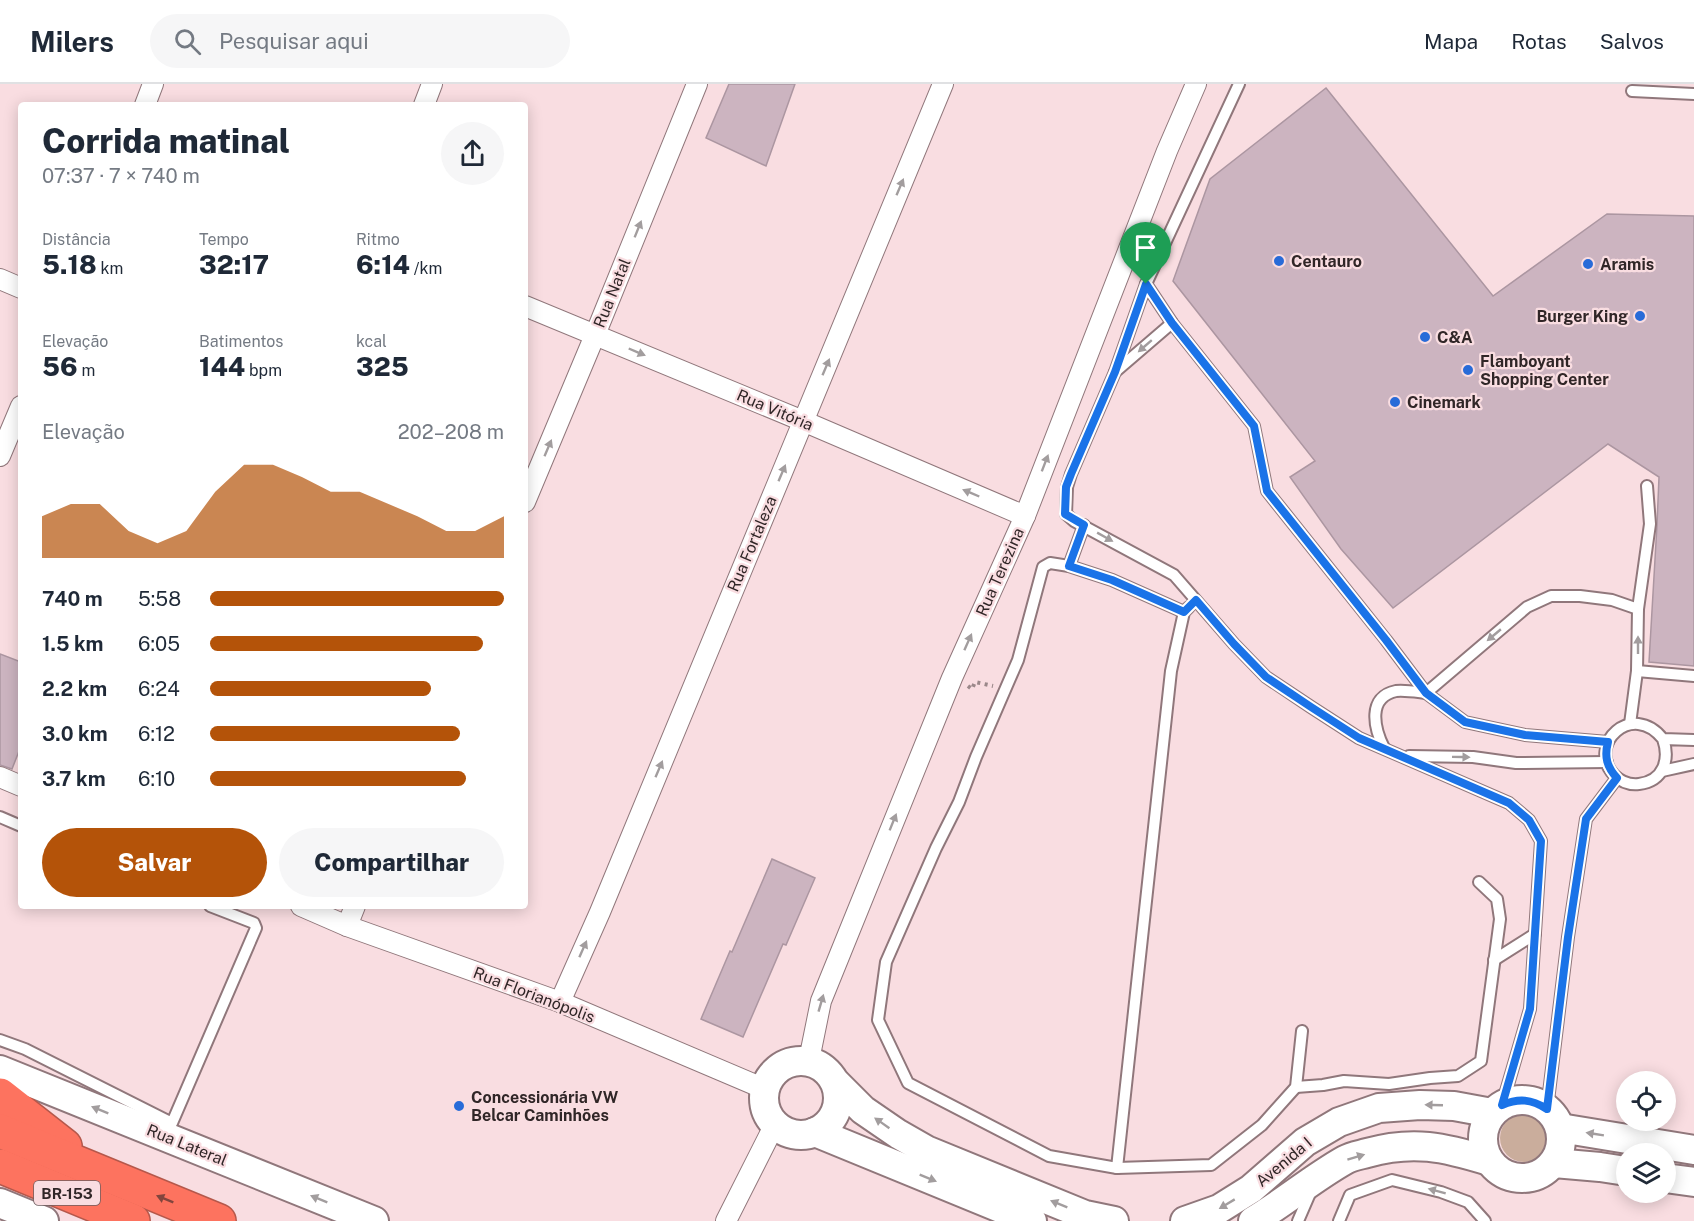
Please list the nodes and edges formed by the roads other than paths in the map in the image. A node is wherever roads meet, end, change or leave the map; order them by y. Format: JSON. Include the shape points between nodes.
{"nodes":[{"id":1,"x":153,"y":84,"type":"edge"},
{"id":2,"x":432,"y":84,"type":"edge"},
{"id":3,"x":697,"y":84,"type":"edge"},
{"id":4,"x":943,"y":84,"type":"edge"},
{"id":5,"x":1196,"y":84,"type":"edge"},
{"id":6,"x":1239,"y":84,"type":"edge"},
{"id":7,"x":1632,"y":91,"type":"dead end"},
{"id":8,"x":1694,"y":94,"type":"edge"},
{"id":9,"x":146,"y":102,"type":"edge"},
{"id":10,"x":425,"y":102,"type":"edge"},
{"id":11,"x":0,"y":279,"type":"edge"},
{"id":12,"x":1146,"y":284,"type":"junction"},
{"id":13,"x":18,"y":287,"type":"edge"},
{"id":14,"x":528,"y":307,"type":"edge"},
{"id":15,"x":1172,"y":323,"type":"junction"},
{"id":16,"x":596,"y":334,"type":"junction"},
{"id":17,"x":1115,"y":372,"type":"junction"},
{"id":18,"x":18,"y":413,"type":"edge"},
{"id":19,"x":803,"y":422,"type":"junction"},
{"id":20,"x":0,"y":456,"type":"edge"},
{"id":21,"x":1647,"y":486,"type":"dead end"},
{"id":22,"x":528,"y":495,"type":"edge"},
{"id":23,"x":1025,"y":516,"type":"junction"},
{"id":24,"x":1084,"y":525,"type":"junction"},
{"id":25,"x":1069,"y":566,"type":"junction"},
{"id":26,"x":1196,"y":600,"type":"junction"},
{"id":27,"x":1638,"y":609,"type":"junction"},
{"id":28,"x":1184,"y":612,"type":"junction"},
{"id":29,"x":1637,"y":671,"type":"junction"},
{"id":30,"x":1694,"y":676,"type":"edge"},
{"id":31,"x":1426,"y":693,"type":"junction"},
{"id":32,"x":1630,"y":724,"type":"junction"},
{"id":33,"x":1663,"y":739,"type":"junction"},
{"id":34,"x":1694,"y":740,"type":"edge"},
{"id":35,"x":1608,"y":742,"type":"junction"},
{"id":36,"x":1384,"y":748,"type":"junction"},
{"id":37,"x":1403,"y":756,"type":"junction"},
{"id":38,"x":1606,"y":762,"type":"junction"},
{"id":39,"x":1694,"y":764,"type":"edge"},
{"id":40,"x":1662,"y":771,"type":"junction"},
{"id":41,"x":0,"y":777,"type":"edge"},
{"id":42,"x":1617,"y":778,"type":"junction"},
{"id":43,"x":18,"y":785,"type":"edge"},
{"id":44,"x":0,"y":817,"type":"edge"},
{"id":45,"x":18,"y":825,"type":"edge"},
{"id":46,"x":1479,"y":882,"type":"dead end"},
{"id":47,"x":218,"y":909,"type":"edge"},
{"id":48,"x":308,"y":909,"type":"edge"},
{"id":49,"x":354,"y":909,"type":"edge"},
{"id":50,"x":347,"y":926,"type":"junction"},
{"id":51,"x":1535,"y":934,"type":"junction"},
{"id":52,"x":1494,"y":960,"type":"junction"},
{"id":53,"x":560,"y":1002,"type":"junction"},
{"id":54,"x":1302,"y":1031,"type":"dead end"},
{"id":55,"x":0,"y":1040,"type":"edge"},
{"id":56,"x":809,"y":1060,"type":"junction"},
{"id":57,"x":0,"y":1070,"type":"edge"},
{"id":58,"x":836,"y":1083,"type":"junction"},
{"id":59,"x":1296,"y":1087,"type":"junction"},
{"id":60,"x":765,"y":1089,"type":"junction"},
{"id":61,"x":0,"y":1095,"type":"edge"},
{"id":62,"x":1497,"y":1109,"type":"junction"},
{"id":63,"x":1554,"y":1119,"type":"junction"},
{"id":64,"x":775,"y":1124,"type":"junction"},
{"id":65,"x":0,"y":1131,"type":"edge"},
{"id":66,"x":815,"y":1132,"type":"junction"},
{"id":67,"x":1694,"y":1150,"type":"edge"},
{"id":68,"x":1489,"y":1161,"type":"junction"},
{"id":69,"x":1554,"y":1163,"type":"junction"},
{"id":70,"x":0,"y":1166,"type":"edge"},
{"id":71,"x":1117,"y":1168,"type":"junction"},
{"id":72,"x":1616,"y":1169,"type":"edge"},
{"id":73,"x":95,"y":1170,"type":"junction"},
{"id":74,"x":1316,"y":1179,"type":"junction"},
{"id":75,"x":1676,"y":1180,"type":"edge"},
{"id":76,"x":1694,"y":1182,"type":"edge"},
{"id":77,"x":0,"y":1203,"type":"edge"},
{"id":78,"x":44,"y":1221,"type":"edge"},
{"id":79,"x":133,"y":1221,"type":"edge"},
{"id":80,"x":219,"y":1221,"type":"edge"},
{"id":81,"x":374,"y":1221,"type":"edge"},
{"id":82,"x":726,"y":1221,"type":"edge"},
{"id":83,"x":1032,"y":1221,"type":"edge"},
{"id":84,"x":1114,"y":1221,"type":"edge"},
{"id":85,"x":1185,"y":1221,"type":"edge"},
{"id":86,"x":1253,"y":1221,"type":"edge"},
{"id":87,"x":1298,"y":1221,"type":"edge"},
{"id":88,"x":1339,"y":1221,"type":"edge"},
{"id":89,"x":1485,"y":1221,"type":"edge"}],
"edges":[{"from":1,"to":9,"type":"street"},
{"from":2,"to":10,"type":"street"},
{"from":16,"to":3,"type":"street","name":"Rua Natal","one_way":true},
{"from":19,"to":4,"type":"street","name":"Rua Fortaleza","one_way":true},
{"from":23,"to":5,"type":"street","name":"Rua Terezina","one_way":true},
{"from":6,"to":12,"type":"lane"},
{"from":7,"to":8,"type":"lane"},
{"from":11,"to":13,"type":"street"},
{"from":12,"to":15,"type":"lane"},
{"from":12,"to":17,"type":"lane"},
{"from":14,"to":16,"type":"street","name":"Rua Vitória"},
{"from":15,"to":17,"type":"lane","one_way":true},
{"from":15,"to":31,"type":"lane","via":[[1254,426],[1267,491]]},
{"from":16,"to":19,"type":"street","name":"Rua Vitória","one_way":true},
{"from":22,"to":16,"type":"street","name":"Rua Natal","one_way":true},
{"from":17,"to":24,"type":"lane","via":[[1066,487],[1065,514]]},
{"from":18,"to":20,"type":"street"},
{"from":23,"to":19,"type":"street","name":"Rua Vitória","one_way":true},
{"from":53,"to":19,"type":"street","name":"Rua Fortaleza","one_way":true},
{"from":21,"to":27,"type":"lane","via":[[1650,524]]},
{"from":56,"to":23,"type":"street","name":"Rua Terezina","one_way":true,"via":[[821,1001],[952,678]]},
{"from":24,"to":25,"type":"lane"},
{"from":24,"to":26,"type":"lane","one_way":true,"via":[[1174,575]]},
{"from":25,"to":28,"type":"lane"},
{"from":25,"to":71,"type":"lane","via":[[1050,563],[1043,567],[1018,660],[886,962],[878,1020],[908,1083],[1049,1156]]},
{"from":26,"to":28,"type":"lane"},
{"from":26,"to":36,"type":"lane","via":[[1266,677],[1359,738]]},
{"from":29,"to":27,"type":"lane","one_way":true},
{"from":27,"to":31,"type":"lane","one_way":true,"via":[[1612,600],[1551,596],[1527,607]]},
{"from":28,"to":71,"type":"lane","via":[[1171,671]]},
{"from":29,"to":30,"type":"lane"},
{"from":29,"to":32,"type":"lane"},
{"from":31,"to":35,"type":"lane","via":[[1465,722],[1525,735]]},
{"from":31,"to":36,"type":"lane","via":[[1398,691],[1380,700],[1375,720]]},
{"from":32,"to":33,"type":"lane","via":[[1649,726]]},
{"from":32,"to":35,"type":"lane","via":[[1617,730]]},
{"from":33,"to":34,"type":"lane"},
{"from":33,"to":40,"type":"lane","via":[[1666,760]]},
{"from":35,"to":38,"type":"lane"},
{"from":36,"to":37,"type":"lane"},
{"from":37,"to":38,"type":"lane","one_way":true,"via":[[1473,757],[1516,763]]},
{"from":37,"to":51,"type":"lane","via":[[1509,803],[1529,820],[1541,841]]},
{"from":38,"to":42,"type":"lane"},
{"from":39,"to":40,"type":"lane"},
{"from":40,"to":42,"type":"lane","via":[[1635,785]]},
{"from":41,"to":43,"type":"street"},
{"from":42,"to":63,"type":"lane","via":[[1586,819],[1568,937]]},
{"from":44,"to":45,"type":"lane"},
{"from":46,"to":52,"type":"lane","via":[[1497,898],[1500,919]]},
{"from":47,"to":55,"type":"lane","via":[[254,923],[256,928],[172,1123],[25,1048]]},
{"from":48,"to":50,"type":"street","name":"Rua Florianópolis"},
{"from":49,"to":50,"type":"street"},
{"from":50,"to":53,"type":"street","name":"Rua Florianópolis"},
{"from":51,"to":52,"type":"lane"},
{"from":51,"to":62,"type":"lane","via":[[1530,1009]]},
{"from":52,"to":59,"type":"lane","via":[[1481,1061],[1458,1076],[1389,1084],[1344,1081]]},
{"from":53,"to":60,"type":"street","name":"Rua Florianópolis"},
{"from":54,"to":59,"type":"lane"},
{"from":56,"to":58,"type":"street","via":[[830,1073]]},
{"from":56,"to":60,"type":"street","via":[[782,1065]]},
{"from":81,"to":57,"type":"street","name":"Rua Lateral","one_way":true},
{"from":58,"to":66,"type":"street","via":[[838,1106],[826,1126]]},
{"from":84,"to":58,"type":"street","one_way":true,"via":[[1085,1215],[926,1149],[863,1110]]},
{"from":59,"to":71,"type":"lane","via":[[1262,1125],[1211,1165]]},
{"from":60,"to":64,"type":"street","via":[[766,1108]]},
{"from":61,"to":73,"type":"highway"},
{"from":62,"to":63,"type":"street","via":[[1513,1100],[1525,1099],[1537,1102]]},
{"from":62,"to":68,"type":"street","via":[[1485,1124],[1482,1136]]},
{"from":62,"to":85,"type":"street","name":"Avenida I","one_way":true,"via":[[1420,1104],[1369,1111],[1339,1122],[1305,1142],[1251,1189],[1219,1209]]},
{"from":67,"to":63,"type":"street","one_way":true},
{"from":63,"to":69,"type":"street","via":[[1561,1140]]},
{"from":64,"to":66,"type":"street","via":[[796,1136]]},
{"from":64,"to":82,"type":"street"},
{"from":65,"to":73,"type":"highway","number":"BR-153"},
{"from":66,"to":83,"type":"street","one_way":true},
{"from":68,"to":69,"type":"street","via":[[1497,1170],[1521,1179],[1534,1177]]},
{"from":74,"to":68,"type":"street","name":"Avenida I","one_way":true,"via":[[1347,1158],[1417,1145],[1451,1149]]},
{"from":69,"to":72,"type":"street"},
{"from":70,"to":79,"type":"highway","number":"BR-153"},
{"from":80,"to":73,"type":"highway","number":"BR-153","one_way":true},
{"from":74,"to":86,"type":"street","name":"Avenida I"},
{"from":74,"to":87,"type":"lane"},
{"from":75,"to":76,"type":"street"},
{"from":77,"to":78,"type":"street"},
{"from":89,"to":88,"type":"lane","one_way":true,"via":[[1468,1202],[1392,1180],[1350,1195]]}]}
